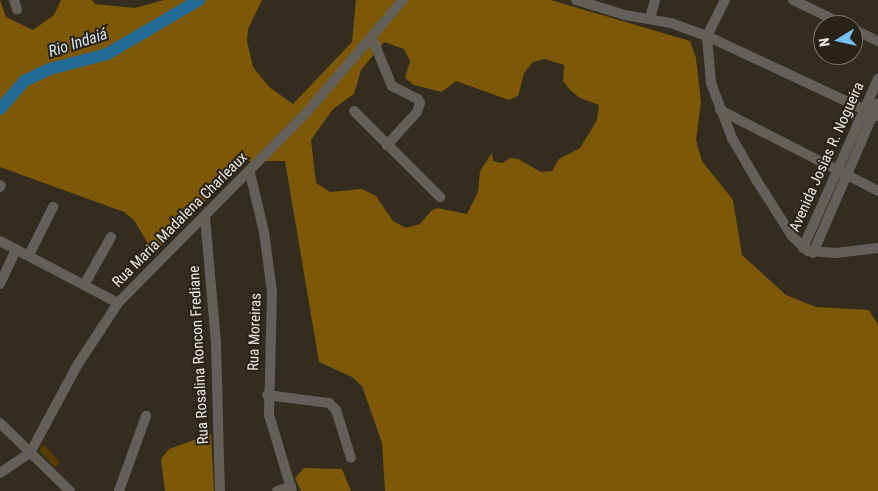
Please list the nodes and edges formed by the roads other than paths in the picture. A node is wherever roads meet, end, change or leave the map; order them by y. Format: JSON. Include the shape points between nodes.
{"nodes":[{"id":1,"x":403,"y":0,"type":"edge"},
{"id":2,"x":576,"y":0,"type":"edge"},
{"id":3,"x":655,"y":0,"type":"edge"},
{"id":4,"x":726,"y":0,"type":"edge"},
{"id":5,"x":793,"y":0,"type":"edge"},
{"id":6,"x":824,"y":15,"type":"edge"},
{"id":7,"x":650,"y":18,"type":"junction"},
{"id":8,"x":863,"y":34,"type":"edge"},
{"id":9,"x":707,"y":36,"type":"junction"},
{"id":10,"x":372,"y":38,"type":"junction"},
{"id":11,"x":878,"y":41,"type":"edge"},
{"id":12,"x":878,"y":79,"type":"edge"},
{"id":13,"x":878,"y":103,"type":"edge"},
{"id":14,"x":720,"y":110,"type":"junction"},
{"id":15,"x":354,"y":111,"type":"dead end"},
{"id":16,"x":871,"y":113,"type":"edge"},
{"id":17,"x":387,"y":144,"type":"junction"},
{"id":18,"x":841,"y":172,"type":"junction"},
{"id":19,"x":250,"y":173,"type":"junction"},
{"id":20,"x":878,"y":191,"type":"edge"},
{"id":21,"x":440,"y":197,"type":"dead end"},
{"id":22,"x":53,"y":207,"type":"dead end"},
{"id":23,"x":205,"y":217,"type":"junction"},
{"id":24,"x":111,"y":237,"type":"dead end"},
{"id":25,"x":0,"y":241,"type":"edge"},
{"id":26,"x":803,"y":248,"type":"junction"},
{"id":27,"x":878,"y":248,"type":"edge"},
{"id":28,"x":16,"y":249,"type":"junction"},
{"id":29,"x":813,"y":253,"type":"junction"},
{"id":30,"x":29,"y":255,"type":"junction"},
{"id":31,"x":0,"y":284,"type":"edge"},
{"id":32,"x":84,"y":285,"type":"junction"},
{"id":33,"x":118,"y":303,"type":"junction"},
{"id":34,"x":267,"y":395,"type":"junction"},
{"id":35,"x":146,"y":416,"type":"dead end"},
{"id":36,"x":0,"y":423,"type":"edge"},
{"id":37,"x":30,"y":453,"type":"junction"},
{"id":38,"x":351,"y":458,"type":"dead end"},
{"id":39,"x":0,"y":473,"type":"edge"},
{"id":40,"x":292,"y":489,"type":"edge"},
{"id":41,"x":70,"y":491,"type":"edge"},
{"id":42,"x":119,"y":491,"type":"edge"},
{"id":43,"x":220,"y":491,"type":"edge"},
{"id":44,"x":277,"y":491,"type":"edge"}],
"edges":[{"from":1,"to":10,"type":"street","name":"Rua Maria Madalena Charleaux"},
{"from":2,"to":7,"type":"street","via":[[625,15]]},
{"from":3,"to":7,"type":"street"},
{"from":4,"to":9,"type":"street"},
{"from":5,"to":6,"type":"street"},
{"from":7,"to":9,"type":"street"},
{"from":8,"to":11,"type":"street"},
{"from":9,"to":14,"type":"street","via":[[710,75]]},
{"from":9,"to":16,"type":"street"},
{"from":10,"to":17,"type":"street","via":[[392,86],[420,103],[417,112]]},
{"from":10,"to":19,"type":"street","name":"Rua Maria Madalena Charleaux"},
{"from":12,"to":16,"type":"street","name":"Avenida Josias R. Nogueira"},
{"from":13,"to":16,"type":"street","name":"Avenida Josias R. Nogueira"},
{"from":14,"to":18,"type":"street"},
{"from":14,"to":26,"type":"street","via":[[757,181]]},
{"from":15,"to":17,"type":"street"},
{"from":16,"to":18,"type":"street","name":"Avenida Josias R. Nogueira"},
{"from":17,"to":21,"type":"street"},
{"from":18,"to":20,"type":"street"},
{"from":18,"to":26,"type":"street","name":"Avenida Josias R. Nogueira"},
{"from":18,"to":29,"type":"street","name":"Avenida Josias R. Nogueira"},
{"from":19,"to":23,"type":"street","name":"Rua Maria Madalena Charleaux"},
{"from":19,"to":34,"type":"street","name":"Rua Moreiras","via":[[264,232],[272,292]]},
{"from":22,"to":30,"type":"street"},
{"from":23,"to":33,"type":"street","name":"Rua Maria Madalena Charleaux"},
{"from":23,"to":43,"type":"street","name":"Rua Rosalina Roncon Frediane","via":[[218,378]]},
{"from":24,"to":32,"type":"street"},
{"from":25,"to":28,"type":"street"},
{"from":26,"to":29,"type":"street"},
{"from":27,"to":29,"type":"street"},
{"from":28,"to":30,"type":"street"},
{"from":28,"to":31,"type":"street"},
{"from":30,"to":32,"type":"street"},
{"from":32,"to":33,"type":"street"},
{"from":33,"to":37,"type":"street","name":"Rua Maria Madalena Charleaux","via":[[78,364]]},
{"from":34,"to":38,"type":"street","via":[[329,403],[336,410]]},
{"from":34,"to":40,"type":"street","name":"Rua Moreiras","via":[[272,434]]},
{"from":35,"to":42,"type":"street"},
{"from":36,"to":37,"type":"street"},
{"from":37,"to":39,"type":"street","name":"Rua Maria Madalena Charleaux"},
{"from":37,"to":41,"type":"street"},
{"from":40,"to":44,"type":"street"}]}
